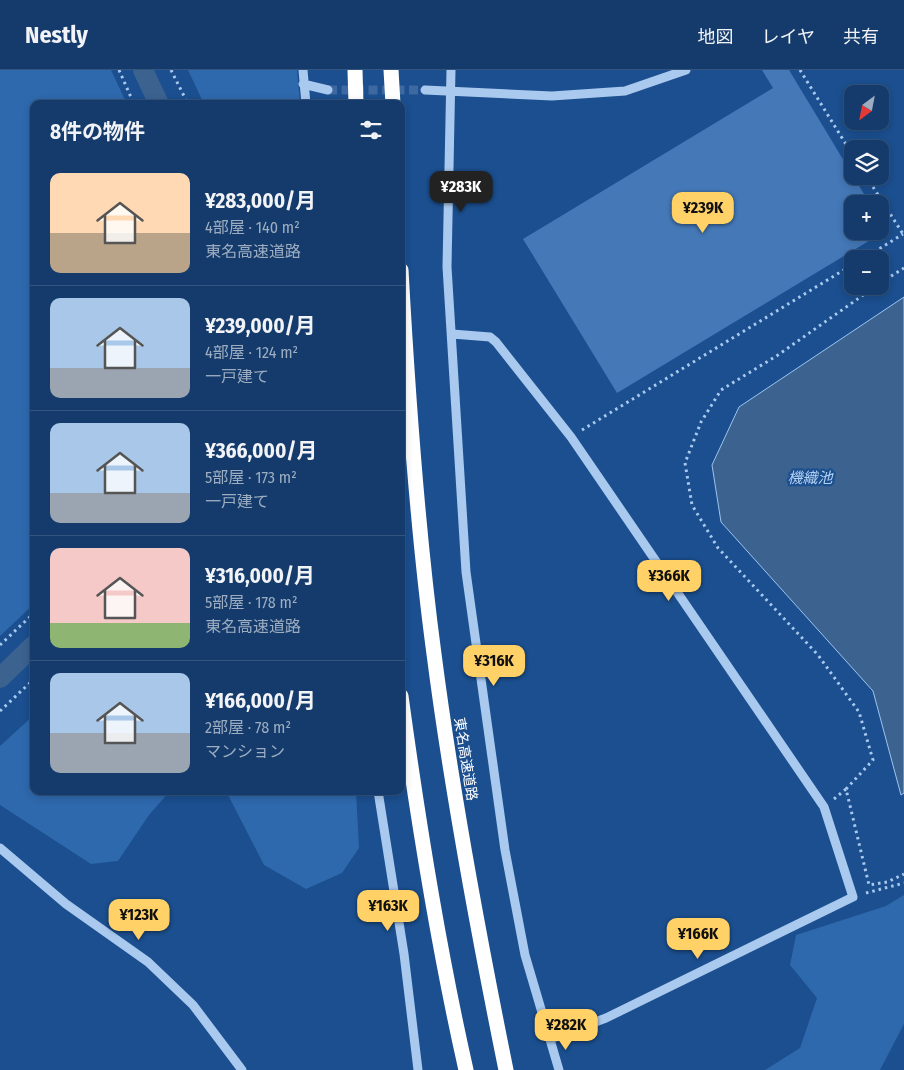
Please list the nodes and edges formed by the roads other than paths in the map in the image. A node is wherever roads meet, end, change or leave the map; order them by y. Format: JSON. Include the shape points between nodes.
{"nodes":[{"id":1,"x":303,"y":70,"type":"edge"},
{"id":2,"x":355,"y":70,"type":"edge"},
{"id":3,"x":391,"y":70,"type":"edge"},
{"id":4,"x":451,"y":70,"type":"edge"},
{"id":5,"x":686,"y":70,"type":"edge"},
{"id":6,"x":303,"y":84,"type":"junction"},
{"id":7,"x":328,"y":90,"type":"tunnel mouth"},
{"id":8,"x":425,"y":90,"type":"tunnel mouth"},
{"id":9,"x":450,"y":93,"type":"junction"},
{"id":10,"x":305,"y":100,"type":"edge"},
{"id":11,"x":356,"y":100,"type":"edge"},
{"id":12,"x":393,"y":100,"type":"edge"},
{"id":13,"x":405,"y":327,"type":"edge"},
{"id":14,"x":452,"y":334,"type":"junction"},
{"id":15,"x":405,"y":725,"type":"edge"},
{"id":16,"x":379,"y":795,"type":"edge"},
{"id":17,"x":0,"y":848,"type":"edge"},
{"id":18,"x":550,"y":1039,"type":"junction"},
{"id":19,"x":242,"y":1070,"type":"edge"},
{"id":20,"x":418,"y":1070,"type":"edge"},
{"id":21,"x":466,"y":1070,"type":"edge"},
{"id":22,"x":506,"y":1070,"type":"edge"},
{"id":23,"x":558,"y":1070,"type":"edge"}],
"edges":[{"from":1,"to":6,"type":"street"},
{"from":2,"to":11,"type":"highway"},
{"from":3,"to":12,"type":"highway"},
{"from":4,"to":9,"type":"street"},
{"from":5,"to":9,"type":"street","via":[[625,91],[552,96]]},
{"from":6,"to":7,"type":"street"},
{"from":6,"to":10,"type":"street"},
{"from":8,"to":9,"type":"street"},
{"from":9,"to":14,"type":"street","via":[[447,267]]},
{"from":13,"to":22,"type":"highway","name":"東名高速道路","via":[[417,498],[434,655],[462,837]]},
{"from":14,"to":18,"type":"street","via":[[466,572],[505,850],[526,955]]},
{"from":14,"to":18,"type":"street","via":[[490,337],[496,342],[571,436],[824,807],[853,897],[606,1018]]},
{"from":15,"to":21,"type":"highway","via":[[418,818]]},
{"from":16,"to":20,"type":"street","via":[[404,954]]},
{"from":17,"to":19,"type":"street","via":[[66,904],[148,962],[193,1005]]},
{"from":18,"to":23,"type":"street"}]}
